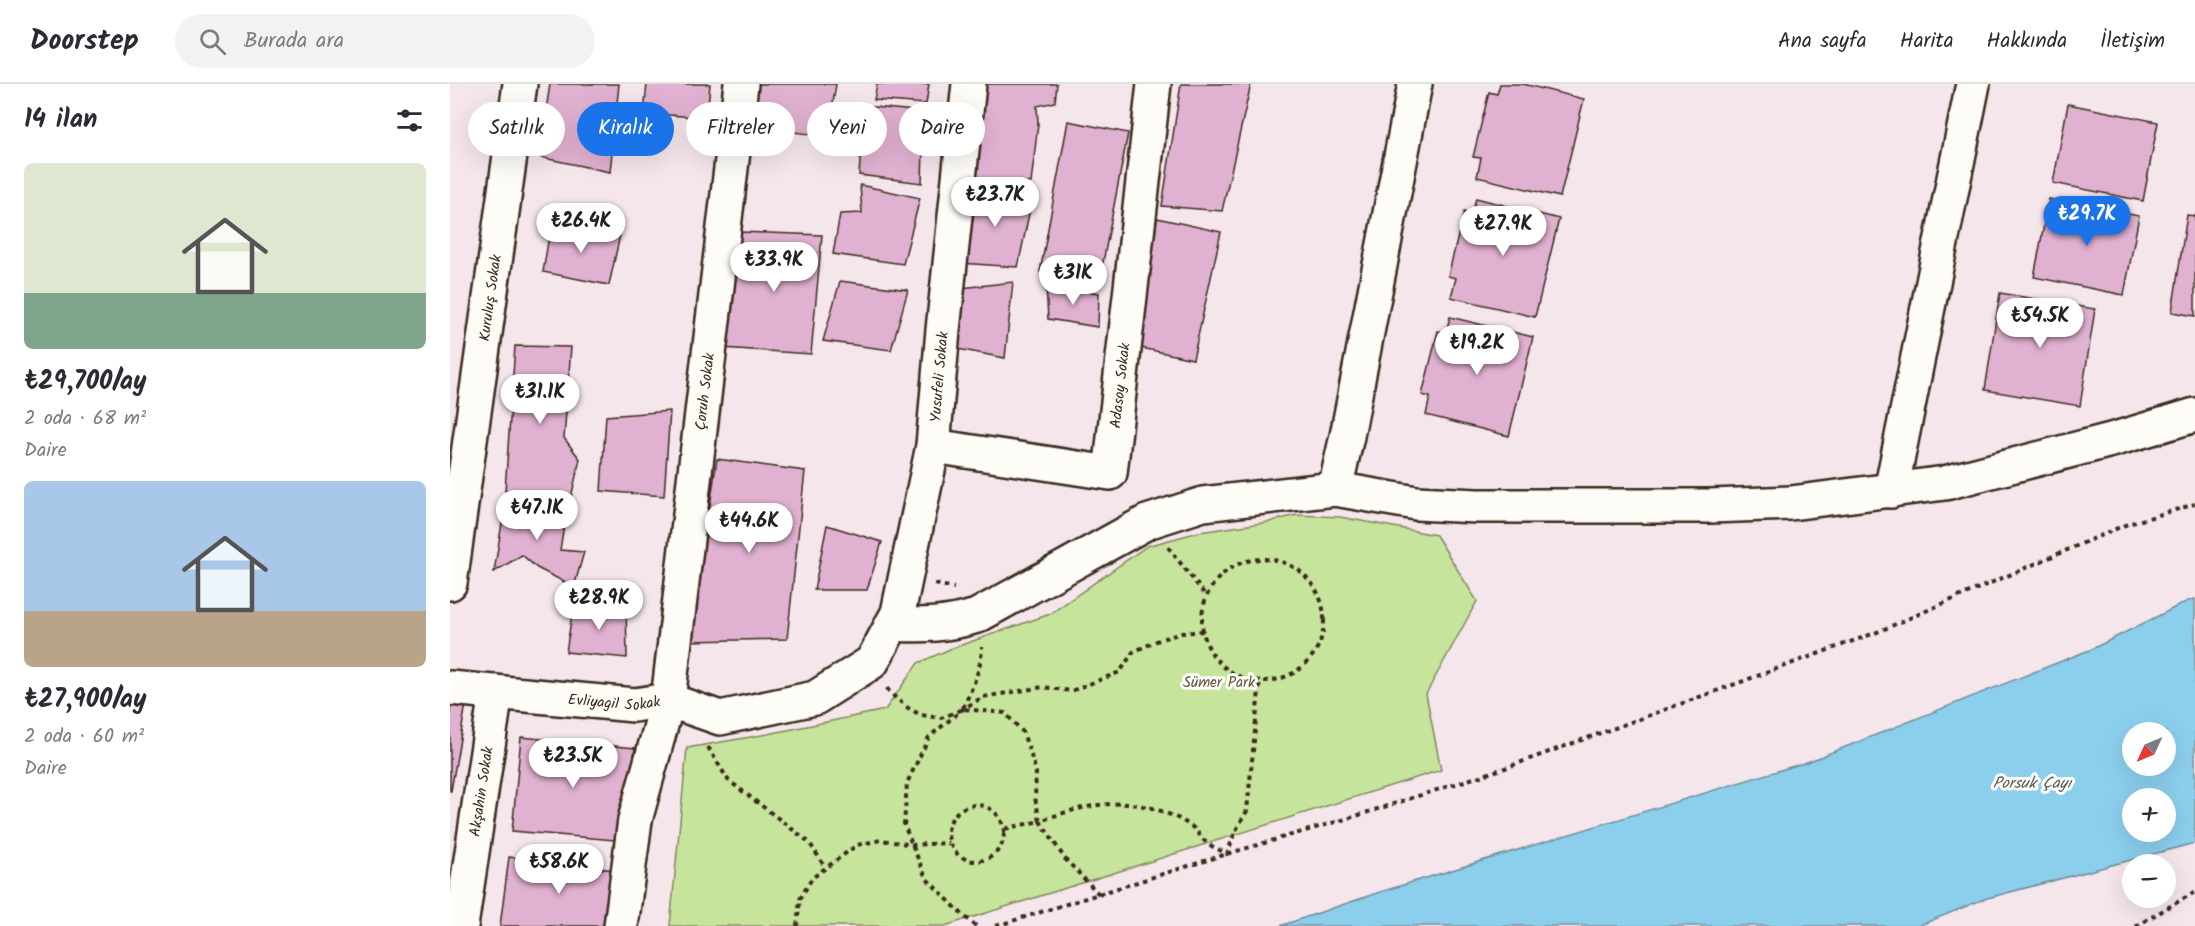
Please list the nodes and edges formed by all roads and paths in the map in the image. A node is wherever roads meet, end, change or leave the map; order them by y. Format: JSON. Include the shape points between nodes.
{"nodes":[{"id":1,"x":520,"y":84,"type":"edge"},
{"id":2,"x":741,"y":84,"type":"edge"},
{"id":3,"x":969,"y":84,"type":"edge"},
{"id":4,"x":1154,"y":84,"type":"edge"},
{"id":5,"x":1415,"y":84,"type":"edge"},
{"id":6,"x":1973,"y":84,"type":"edge"},
{"id":7,"x":462,"y":414,"type":"edge"},
{"id":8,"x":2195,"y":415,"type":"edge"},
{"id":9,"x":933,"y":446,"type":"junction"},
{"id":10,"x":1335,"y":489,"type":"junction"},
{"id":11,"x":1891,"y":491,"type":"junction"},
{"id":12,"x":2195,"y":504,"type":"edge"},
{"id":13,"x":450,"y":583,"type":"edge"},
{"id":14,"x":892,"y":624,"type":"junction"},
{"id":15,"x":1204,"y":631,"type":"junction"},
{"id":16,"x":872,"y":662,"type":"junction"},
{"id":17,"x":1260,"y":680,"type":"junction"},
{"id":18,"x":450,"y":688,"type":"edge"},
{"id":19,"x":496,"y":692,"type":"junction"},
{"id":20,"x":668,"y":700,"type":"junction"},
{"id":21,"x":963,"y":709,"type":"junction"},
{"id":22,"x":703,"y":740,"type":"dead end"},
{"id":23,"x":1040,"y":821,"type":"junction"},
{"id":24,"x":1004,"y":829,"type":"junction"},
{"id":25,"x":949,"y":843,"type":"junction"},
{"id":26,"x":913,"y":844,"type":"junction"},
{"id":27,"x":1227,"y":854,"type":"junction"},
{"id":28,"x":825,"y":867,"type":"junction"},
{"id":29,"x":2195,"y":892,"type":"edge"},
{"id":30,"x":1099,"y":894,"type":"junction"},
{"id":31,"x":461,"y":926,"type":"edge"},
{"id":32,"x":621,"y":926,"type":"edge"},
{"id":33,"x":797,"y":926,"type":"edge"},
{"id":34,"x":976,"y":926,"type":"edge"},
{"id":35,"x":996,"y":926,"type":"edge"},
{"id":36,"x":2136,"y":926,"type":"edge"}],
"edges":[{"from":1,"to":7,"type":"street","name":"Kuruluş Sokak"},
{"from":2,"to":20,"type":"street","name":"Çoruh Sokak"},
{"from":3,"to":9,"type":"street","name":"Yusufeli Sokak"},
{"from":4,"to":9,"type":"street","name":"Adasoy Sokak","via":[[1110,473]]},
{"from":5,"to":10,"type":"street"},
{"from":6,"to":11,"type":"street"},
{"from":7,"to":13,"type":"street","name":"Kuruluş Sokak"},
{"from":8,"to":11,"type":"street","via":[[1945,483]]},
{"from":9,"to":14,"type":"street","name":"Yusufeli Sokak","via":[[898,613]]},
{"from":10,"to":11,"type":"street","via":[[1416,503],[1477,506],[1710,506],[1791,503]]},
{"from":10,"to":14,"type":"street","via":[[1203,504],[1174,512],[1147,522],[977,616],[930,626]]},
{"from":12,"to":27,"type":"path","via":[[2126,525],[1875,633],[1516,764]]},
{"from":14,"to":16,"type":"street","name":"Yusufeli Sokak"},
{"from":15,"to":17,"type":"path","via":[[1214,657],[1230,671]]},
{"from":15,"to":17,"type":"path","via":[[1206,596],[1216,579],[1231,567],[1268,558],[1303,573],[1316,588],[1323,606],[1320,644],[1308,662],[1291,675]]},
{"from":15,"to":21,"type":"path","via":[[1161,639],[1133,652],[1120,672],[1102,681],[1071,691],[1042,687],[983,697]]},
{"from":16,"to":20,"type":"street","name":"Evliyagil Sokak","via":[[815,698],[720,718]]},
{"from":16,"to":21,"type":"path","via":[[890,693],[921,716],[940,718]]},
{"from":17,"to":27,"type":"path","via":[[1247,812]]},
{"from":18,"to":19,"type":"street","name":"Evliyagil Sokak"},
{"from":19,"to":20,"type":"street","name":"Evliyagil Sokak","via":[[634,705]]},
{"from":19,"to":31,"type":"street","name":"Akşahin Sokak"},
{"from":20,"to":32,"type":"street","name":"Çoruh Sokak","via":[[634,820]]},
{"from":21,"to":23,"type":"path","via":[[1005,713],[1022,731],[1036,772],[1035,798]]},
{"from":21,"to":26,"type":"path","via":[[928,736],[907,783],[904,825]]},
{"from":22,"to":28,"type":"path","via":[[728,780],[809,842]]},
{"from":23,"to":24,"type":"path"},
{"from":23,"to":27,"type":"path","via":[[1083,808],[1125,802],[1192,826],[1207,843]]},
{"from":23,"to":30,"type":"path","via":[[1065,859]]},
{"from":24,"to":25,"type":"path","via":[[1001,847],[978,862],[961,857]]},
{"from":24,"to":25,"type":"path","via":[[988,807],[969,806],[960,809],[949,824]]},
{"from":25,"to":26,"type":"path"},
{"from":26,"to":28,"type":"path","via":[[882,840],[857,845]]},
{"from":26,"to":34,"type":"path","via":[[927,878]]},
{"from":27,"to":30,"type":"path"},
{"from":28,"to":33,"type":"path","via":[[812,878],[800,898]]},
{"from":29,"to":36,"type":"path"},
{"from":30,"to":35,"type":"path"}]}
